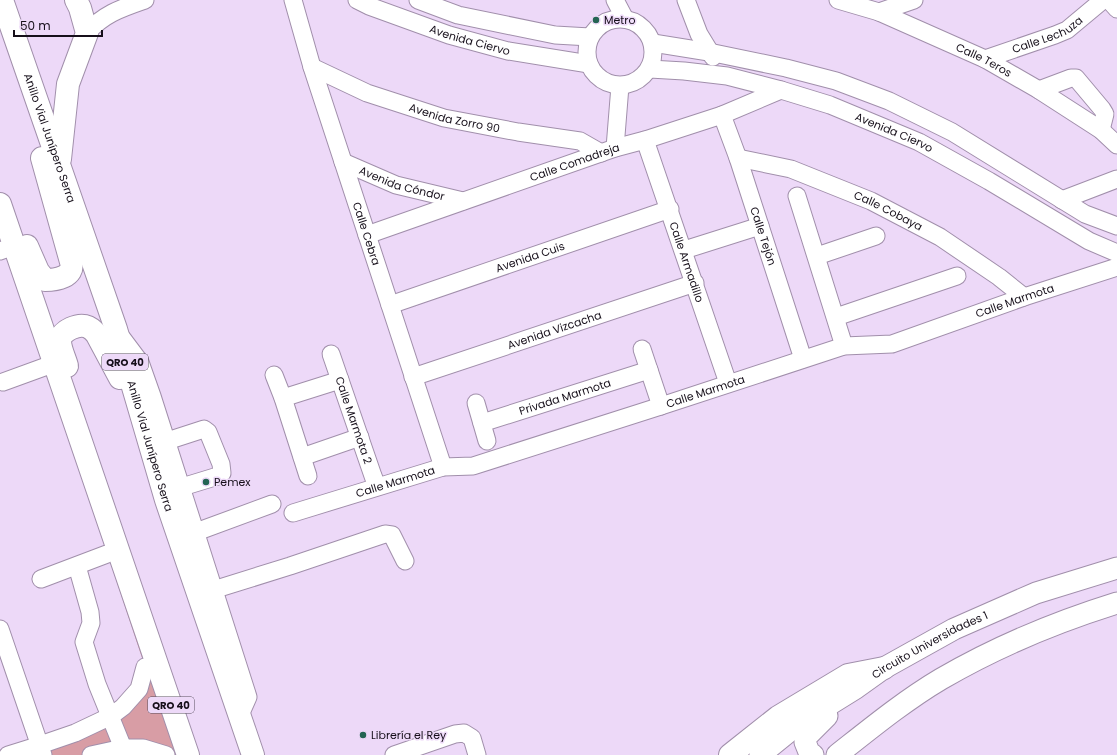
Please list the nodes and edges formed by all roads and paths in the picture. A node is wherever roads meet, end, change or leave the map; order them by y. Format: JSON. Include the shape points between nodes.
{"nodes":[{"id":1,"x":2,"y":0,"type":"edge"},
{"id":2,"x":76,"y":0,"type":"edge"},
{"id":3,"x":293,"y":0,"type":"edge"},
{"id":4,"x":357,"y":0,"type":"edge"},
{"id":5,"x":418,"y":0,"type":"edge"},
{"id":6,"x":615,"y":0,"type":"edge"},
{"id":7,"x":686,"y":0,"type":"edge"},
{"id":8,"x":838,"y":0,"type":"edge"},
{"id":9,"x":914,"y":0,"type":"edge"},
{"id":10,"x":1103,"y":0,"type":"edge"},
{"id":11,"x":1109,"y":0,"type":"edge"},
{"id":12,"x":134,"y":2,"type":"edge"},
{"id":13,"x":1117,"y":9,"type":"edge"},
{"id":14,"x":879,"y":12,"type":"junction"},
{"id":15,"x":458,"y":15,"type":"junction"},
{"id":16,"x":625,"y":19,"type":"junction"},
{"id":17,"x":87,"y":32,"type":"junction"},
{"id":18,"x":449,"y":35,"type":"junction"},
{"id":19,"x":590,"y":37,"type":"junction"},
{"id":20,"x":653,"y":43,"type":"junction"},
{"id":21,"x":709,"y":52,"type":"junction"},
{"id":22,"x":986,"y":59,"type":"junction"},
{"id":23,"x":589,"y":64,"type":"junction"},
{"id":24,"x":312,"y":67,"type":"junction"},
{"id":25,"x":650,"y":69,"type":"junction"},
{"id":26,"x":727,"y":76,"type":"junction"},
{"id":27,"x":620,"y":86,"type":"junction"},
{"id":28,"x":781,"y":90,"type":"junction"},
{"id":29,"x":1039,"y":90,"type":"junction"},
{"id":30,"x":722,"y":115,"type":"junction"},
{"id":31,"x":928,"y":119,"type":"junction"},
{"id":32,"x":1102,"y":130,"type":"junction"},
{"id":33,"x":645,"y":140,"type":"junction"},
{"id":34,"x":919,"y":142,"type":"junction"},
{"id":35,"x":1117,"y":145,"type":"edge"},
{"id":36,"x":608,"y":150,"type":"junction"},
{"id":37,"x":738,"y":158,"type":"junction"},
{"id":38,"x":343,"y":162,"type":"junction"},
{"id":39,"x":59,"y":164,"type":"junction"},
{"id":40,"x":1117,"y":179,"type":"edge"},
{"id":41,"x":797,"y":196,"type":"dead end"},
{"id":42,"x":1062,"y":200,"type":"junction"},
{"id":43,"x":463,"y":201,"type":"junction"},
{"id":44,"x":670,"y":209,"type":"junction"},
{"id":45,"x":2,"y":217,"type":"edge"},
{"id":46,"x":760,"y":226,"type":"junction"},
{"id":47,"x":1117,"y":226,"type":"edge"},
{"id":48,"x":367,"y":235,"type":"junction"},
{"id":49,"x":876,"y":236,"type":"dead end"},
{"id":50,"x":7,"y":249,"type":"edge"},
{"id":51,"x":684,"y":250,"type":"junction"},
{"id":52,"x":1117,"y":253,"type":"edge"},
{"id":53,"x":817,"y":256,"type":"junction"},
{"id":54,"x":1117,"y":267,"type":"edge"},
{"id":55,"x":957,"y":276,"type":"dead end"},
{"id":56,"x":695,"y":283,"type":"junction"},
{"id":57,"x":1024,"y":297,"type":"junction"},
{"id":58,"x":34,"y":302,"type":"junction"},
{"id":59,"x":390,"y":305,"type":"junction"},
{"id":60,"x":836,"y":317,"type":"junction"},
{"id":61,"x":116,"y":329,"type":"junction"},
{"id":62,"x":844,"y":346,"type":"junction"},
{"id":63,"x":642,"y":348,"type":"dead end"},
{"id":64,"x":331,"y":354,"type":"dead end"},
{"id":65,"x":804,"y":359,"type":"junction"},
{"id":66,"x":47,"y":366,"type":"junction"},
{"id":67,"x":649,"y":370,"type":"junction"},
{"id":68,"x":274,"y":375,"type":"dead end"},
{"id":69,"x":413,"y":376,"type":"junction"},
{"id":70,"x":340,"y":380,"type":"junction"},
{"id":71,"x":3,"y":382,"type":"dead end"},
{"id":72,"x":728,"y":383,"type":"junction"},
{"id":73,"x":283,"y":398,"type":"junction"},
{"id":74,"x":476,"y":403,"type":"dead end"},
{"id":75,"x":661,"y":406,"type":"junction"},
{"id":76,"x":140,"y":414,"type":"junction"},
{"id":77,"x":482,"y":423,"type":"junction"},
{"id":78,"x":360,"y":437,"type":"junction"},
{"id":79,"x":167,"y":441,"type":"junction"},
{"id":80,"x":487,"y":441,"type":"dead end"},
{"id":81,"x":302,"y":457,"type":"junction"},
{"id":82,"x":443,"y":467,"type":"junction"},
{"id":83,"x":308,"y":476,"type":"dead end"},
{"id":84,"x":378,"y":486,"type":"junction"},
{"id":85,"x":182,"y":487,"type":"junction"},
{"id":86,"x":272,"y":504,"type":"dead end"},
{"id":87,"x":293,"y":513,"type":"dead end"},
{"id":88,"x":196,"y":532,"type":"junction"},
{"id":89,"x":107,"y":554,"type":"junction"},
{"id":90,"x":404,"y":561,"type":"dead end"},
{"id":91,"x":77,"y":566,"type":"junction"},
{"id":92,"x":1117,"y":568,"type":"edge"},
{"id":93,"x":41,"y":579,"type":"dead end"},
{"id":94,"x":213,"y":590,"type":"junction"},
{"id":95,"x":1117,"y":604,"type":"edge"},
{"id":96,"x":0,"y":629,"type":"edge"},
{"id":97,"x":5,"y":657,"type":"edge"},
{"id":98,"x":150,"y":661,"type":"junction"},
{"id":99,"x":884,"y":668,"type":"junction"},
{"id":100,"x":856,"y":688,"type":"junction"},
{"id":101,"x":240,"y":715,"type":"junction"},
{"id":102,"x":111,"y":716,"type":"junction"},
{"id":103,"x":884,"y":717,"type":"junction"},
{"id":104,"x":123,"y":748,"type":"junction"},
{"id":105,"x":439,"y":748,"type":"edge"},
{"id":106,"x":41,"y":750,"type":"edge"},
{"id":107,"x":8,"y":755,"type":"edge"},
{"id":108,"x":91,"y":755,"type":"edge"},
{"id":109,"x":166,"y":755,"type":"edge"},
{"id":110,"x":174,"y":755,"type":"edge"},
{"id":111,"x":188,"y":755,"type":"edge"},
{"id":112,"x":253,"y":755,"type":"edge"},
{"id":113,"x":394,"y":755,"type":"edge"},
{"id":114,"x":477,"y":755,"type":"edge"},
{"id":115,"x":730,"y":755,"type":"edge"},
{"id":116,"x":760,"y":755,"type":"edge"},
{"id":117,"x":814,"y":755,"type":"edge"},
{"id":118,"x":837,"y":755,"type":"edge"}],
"edges":[{"from":1,"to":39,"type":"highway","name":"Anillo Vial Junípero Serra","number":"QRO 40"},
{"from":1,"to":45,"type":"highway","via":[[5,28],[71,262],[71,270],[67,275],[55,280],[45,280],[18,230]]},
{"from":2,"to":17,"type":"highway"},
{"from":3,"to":24,"type":"street","name":"Calle Cebra"},
{"from":4,"to":18,"type":"street","name":"Avenida Ciervo"},
{"from":5,"to":15,"type":"street","name":"Avenida Ciervo"},
{"from":6,"to":16,"type":"street"},
{"from":7,"to":21,"type":"street"},
{"from":8,"to":14,"type":"street","name":"Calle Teros"},
{"from":9,"to":14,"type":"street"},
{"from":10,"to":22,"type":"street","name":"Calle Lechuza","via":[[1067,30]]},
{"from":11,"to":13,"type":"street"},
{"from":12,"to":17,"type":"street","via":[[96,22]]},
{"from":14,"to":22,"type":"street","name":"Calle Teros"},
{"from":15,"to":18,"type":"street"},
{"from":15,"to":19,"type":"street","name":"Avenida Ciervo","via":[[555,35]]},
{"from":16,"to":19,"type":"street","via":[[606,22]]},
{"from":16,"to":20,"type":"street","via":[[639,24],[648,32]]},
{"from":17,"to":39,"type":"highway","via":[[68,84]]},
{"from":18,"to":23,"type":"street","name":"Avenida Ciervo","via":[[508,52]]},
{"from":19,"to":23,"type":"street","via":[[586,51]]},
{"from":20,"to":21,"type":"street"},
{"from":20,"to":25,"type":"street","via":[[654,56]]},
{"from":21,"to":26,"type":"street"},
{"from":21,"to":31,"type":"street","via":[[836,81]]},
{"from":22,"to":29,"type":"street","name":"Calle Teros"},
{"from":23,"to":27,"type":"street","via":[[596,76],[607,83]]},
{"from":24,"to":36,"type":"street","name":"Avenida Zorro 90","via":[[367,93],[444,118],[580,141]]},
{"from":24,"to":38,"type":"street","name":"Calle Cebra"},
{"from":25,"to":26,"type":"street","name":"Avenida Ciervo"},
{"from":25,"to":27,"type":"street","via":[[632,84]]},
{"from":26,"to":28,"type":"street","name":"Avenida Ciervo"},
{"from":27,"to":36,"type":"street"},
{"from":28,"to":30,"type":"street","name":"Calle Comadreja"},
{"from":28,"to":34,"type":"street","name":"Avenida Ciervo","via":[[830,105]]},
{"from":29,"to":32,"type":"street","name":"Calle Teros"},
{"from":29,"to":32,"type":"street","via":[[1076,78],[1105,114]]},
{"from":30,"to":33,"type":"street","name":"Calle Comadreja"},
{"from":30,"to":37,"type":"street","name":"Calle Tejón"},
{"from":31,"to":34,"type":"street"},
{"from":31,"to":42,"type":"street"},
{"from":32,"to":35,"type":"street","name":"Calle Teros"},
{"from":33,"to":36,"type":"street","name":"Calle Comadreja"},
{"from":33,"to":44,"type":"street","name":"Calle Armadillo"},
{"from":34,"to":52,"type":"street","name":"Avenida Ciervo","via":[[989,180],[1089,241]]},
{"from":36,"to":43,"type":"street","name":"Calle Comadreja"},
{"from":37,"to":46,"type":"street","name":"Calle Tejón"},
{"from":37,"to":57,"type":"street","name":"Calle Cobaya","via":[[790,169],[871,201],[940,237]]},
{"from":38,"to":43,"type":"street","name":"Avenida Cóndor","via":[[396,185]]},
{"from":38,"to":48,"type":"street","name":"Calle Cebra"},
{"from":39,"to":61,"type":"highway","name":"Anillo Vial Junípero Serra","number":"QRO 40"},
{"from":40,"to":42,"type":"street"},
{"from":41,"to":53,"type":"street"},
{"from":42,"to":47,"type":"street","via":[[1085,214]]},
{"from":43,"to":48,"type":"street","name":"Calle Comadreja"},
{"from":44,"to":51,"type":"street","name":"Calle Armadillo"},
{"from":44,"to":59,"type":"street","name":"Avenida Cuis"},
{"from":45,"to":50,"type":"highway","number":"QRO 40"},
{"from":46,"to":51,"type":"street"},
{"from":46,"to":65,"type":"street","name":"Calle Tejón"},
{"from":48,"to":59,"type":"street","name":"Calle Cebra"},
{"from":49,"to":53,"type":"street"},
{"from":50,"to":58,"type":"highway","number":"QRO 40"},
{"from":51,"to":56,"type":"street","name":"Calle Armadillo"},
{"from":53,"to":60,"type":"street"},
{"from":54,"to":57,"type":"street","name":"Calle Marmota"},
{"from":55,"to":60,"type":"street"},
{"from":56,"to":69,"type":"street","name":"Avenida Vizcacha"},
{"from":56,"to":72,"type":"street","name":"Calle Armadillo"},
{"from":57,"to":62,"type":"street","name":"Calle Marmota","via":[[892,344]]},
{"from":58,"to":66,"type":"highway","via":[[36,335]]},
{"from":58,"to":98,"type":"highway","number":"QRO 40"},
{"from":59,"to":69,"type":"street","name":"Calle Cebra"},
{"from":60,"to":62,"type":"street"},
{"from":61,"to":76,"type":"highway","name":"Anillo Vial Junípero Serra","number":"QRO 40"},
{"from":61,"to":79,"type":"street","via":[[140,362]]},
{"from":62,"to":65,"type":"street","name":"Calle Marmota"},
{"from":63,"to":67,"type":"street"},
{"from":64,"to":70,"type":"street","name":"Calle Marmota 2"},
{"from":65,"to":72,"type":"street","name":"Calle Marmota"},
{"from":66,"to":71,"type":"street"},
{"from":66,"to":89,"type":"highway"},
{"from":67,"to":75,"type":"street"},
{"from":67,"to":77,"type":"street","name":"Privada Marmota"},
{"from":68,"to":73,"type":"street"},
{"from":69,"to":82,"type":"street","name":"Calle Cebra"},
{"from":70,"to":73,"type":"street"},
{"from":70,"to":78,"type":"street","name":"Calle Marmota 2"},
{"from":72,"to":75,"type":"street","name":"Calle Marmota"},
{"from":73,"to":81,"type":"street"},
{"from":74,"to":77,"type":"street"},
{"from":75,"to":82,"type":"street","name":"Calle Marmota","via":[[473,466]]},
{"from":76,"to":98,"type":"highway","via":[[130,402],[92,329],[80,325],[63,334],[60,340],[62,350],[127,538],[159,645]]},
{"from":76,"to":101,"type":"highway","name":"Anillo Vial Junípero Serra","number":"QRO 40","via":[[186,561]]},
{"from":77,"to":80,"type":"street"},
{"from":78,"to":81,"type":"street"},
{"from":78,"to":84,"type":"street","name":"Calle Marmota 2"},
{"from":79,"to":85,"type":"street"},
{"from":79,"to":85,"type":"street","via":[[204,429],[208,432],[221,464],[222,473],[218,476]]},
{"from":81,"to":83,"type":"street"},
{"from":82,"to":84,"type":"street","name":"Calle Marmota"},
{"from":84,"to":87,"type":"street","name":"Calle Marmota"},
{"from":85,"to":88,"type":"street"},
{"from":86,"to":88,"type":"street"},
{"from":88,"to":94,"type":"street"},
{"from":89,"to":91,"type":"street"},
{"from":89,"to":98,"type":"highway"},
{"from":90,"to":94,"type":"street","via":[[392,535],[385,534]]},
{"from":91,"to":93,"type":"street"},
{"from":91,"to":102,"type":"street","via":[[90,612],[91,623],[84,642],[97,684]]},
{"from":92,"to":99,"type":"main road","name":"Circuito Universidades 1","via":[[1029,596],[954,628]]},
{"from":94,"to":101,"type":"street","via":[[248,697]]},
{"from":95,"to":103,"type":"main road","via":[[1079,615],[986,654],[939,680]]},
{"from":96,"to":97,"type":"street"},
{"from":97,"to":106,"type":"street"},
{"from":98,"to":102,"type":"street","via":[[139,689],[124,707]]},
{"from":98,"to":110,"type":"highway"},
{"from":98,"to":111,"type":"highway","number":"QRO 40"},
{"from":99,"to":100,"type":"main road","name":"Circuito Universidades 1"},
{"from":99,"to":115,"type":"highway","via":[[848,675],[778,717]]},
{"from":100,"to":116,"type":"main road","name":"Circuito Universidades 1","via":[[798,724]]},
{"from":100,"to":117,"type":"main road","via":[[806,736],[806,748]]},
{"from":101,"to":112,"type":"highway","name":"Anillo Vial Junípero Serra","number":"QRO 40"},
{"from":102,"to":104,"type":"street"},
{"from":102,"to":106,"type":"street"},
{"from":103,"to":117,"type":"main road"},
{"from":103,"to":118,"type":"main road"},
{"from":104,"to":108,"type":"street"},
{"from":104,"to":109,"type":"street","via":[[143,748]]},
{"from":105,"to":113,"type":"street"},
{"from":105,"to":114,"type":"street","via":[[464,733],[472,738]]},
{"from":106,"to":107,"type":"street"}]}
